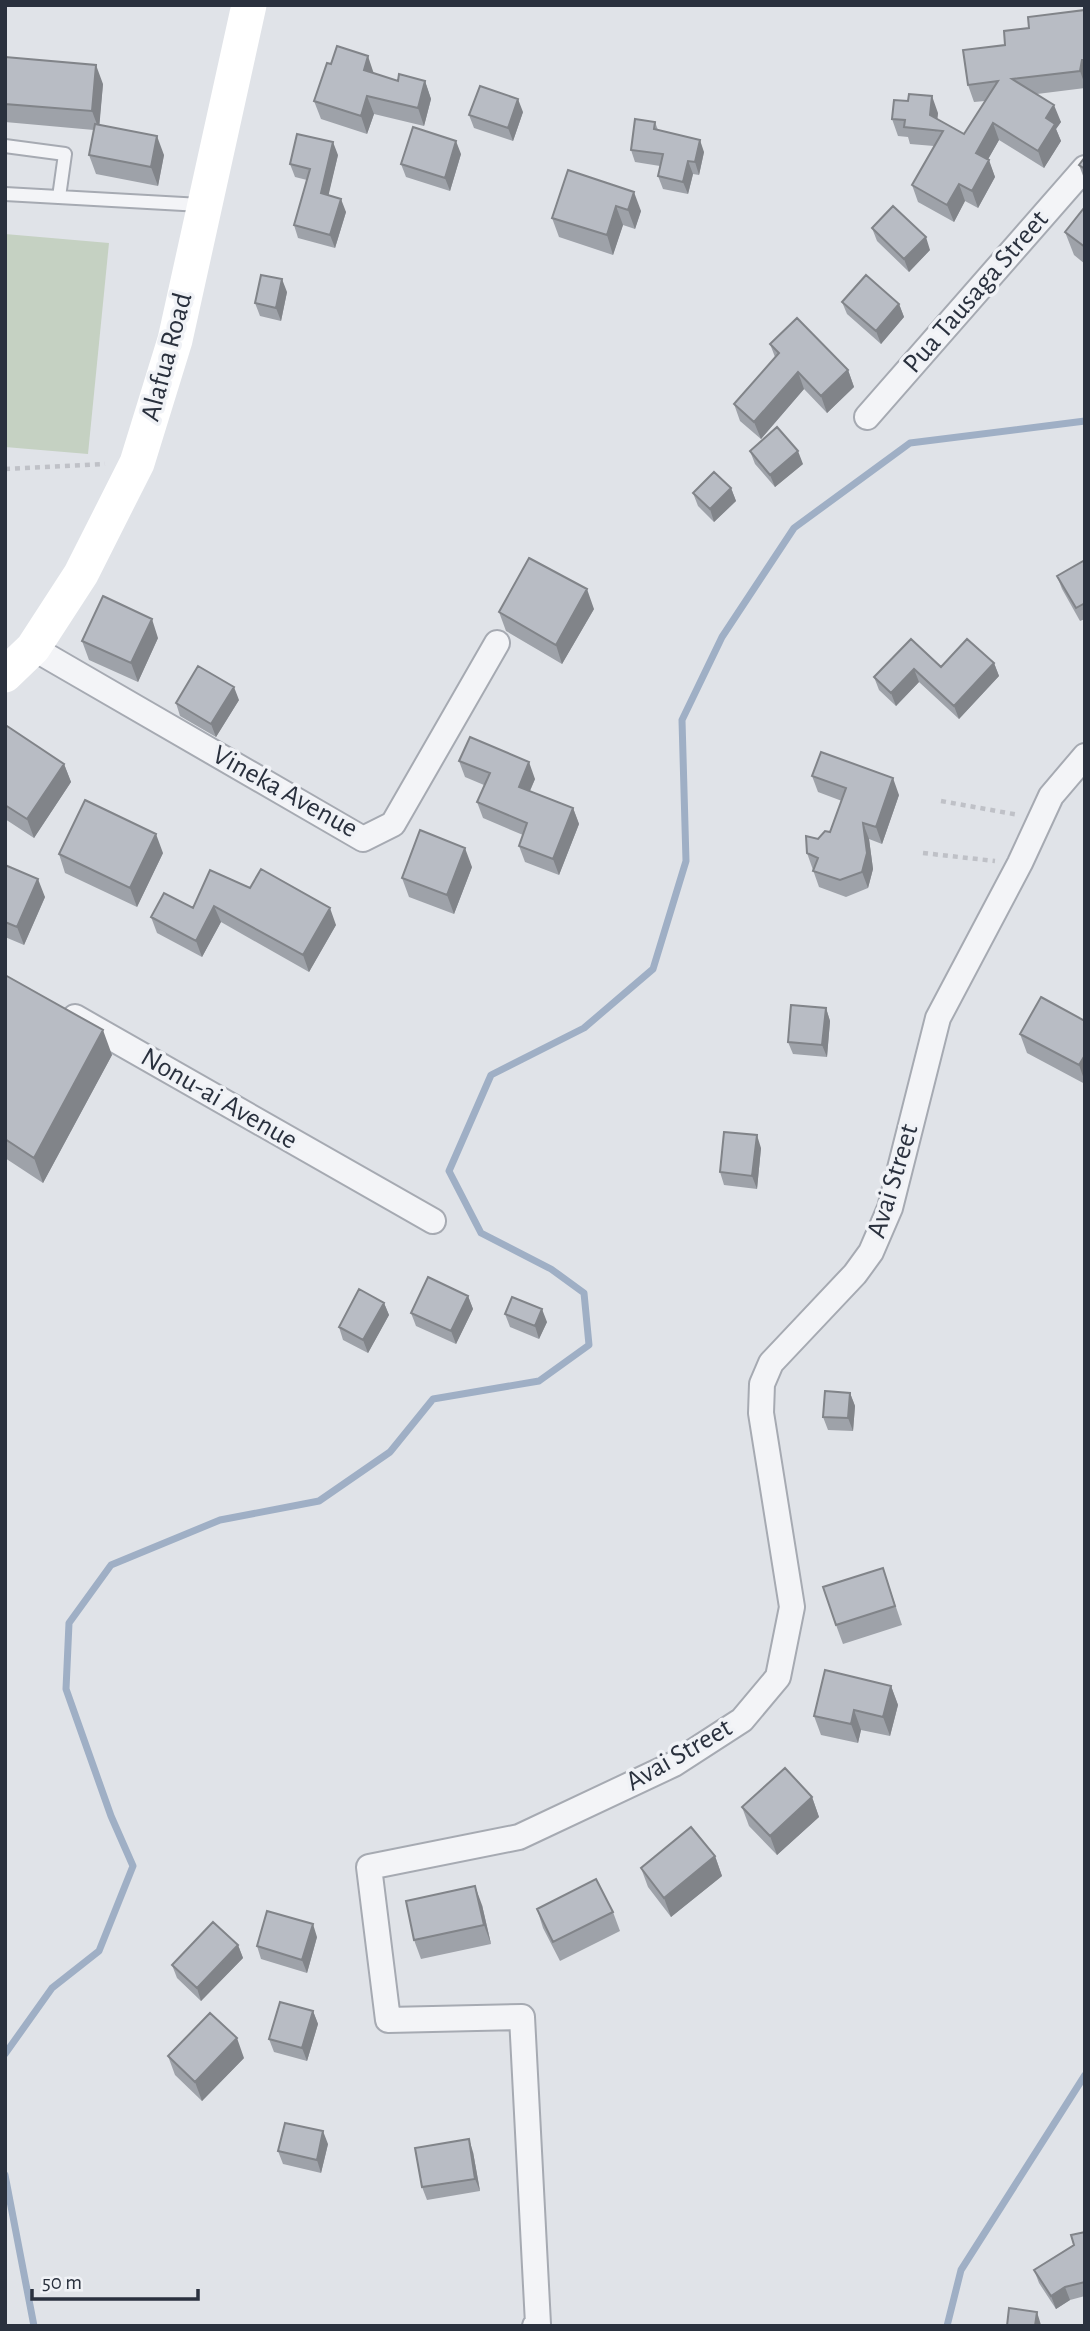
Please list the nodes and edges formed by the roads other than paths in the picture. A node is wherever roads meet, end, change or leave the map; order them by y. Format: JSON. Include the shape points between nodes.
{"nodes":[{"id":1,"x":249,"y":5,"type":"edge"},
{"id":2,"x":5,"y":146,"type":"edge"},
{"id":3,"x":1085,"y":168,"type":"edge"},
{"id":4,"x":5,"y":194,"type":"edge"},
{"id":5,"x":59,"y":197,"type":"junction"},
{"id":6,"x":205,"y":205,"type":"junction"},
{"id":7,"x":867,"y":417,"type":"dead end"},
{"id":8,"x":497,"y":643,"type":"dead end"},
{"id":9,"x":33,"y":648,"type":"junction"},
{"id":10,"x":5,"y":675,"type":"edge"},
{"id":11,"x":1085,"y":756,"type":"edge"},
{"id":12,"x":53,"y":1004,"type":"edge"},
{"id":13,"x":433,"y":1221,"type":"dead end"},
{"id":14,"x":535,"y":2326,"type":"edge"}],
"edges":[{"from":1,"to":6,"type":"street","name":"Alafua Road"},
{"from":2,"to":5,"type":"lane","via":[[65,154]]},
{"from":3,"to":7,"type":"street","name":"Pua Tausaga Street"},
{"from":4,"to":5,"type":"lane"},
{"from":5,"to":6,"type":"lane"},
{"from":6,"to":9,"type":"street","name":"Alafua Road","via":[[175,340],[137,463],[81,574]]},
{"from":8,"to":9,"type":"street","name":"Vineka Avenue","via":[[393,824],[363,839]]},
{"from":9,"to":10,"type":"street","name":"Alafua Road"},
{"from":11,"to":14,"type":"street","name":"Avai Street","via":[[1051,796],[938,1018],[890,1208],[871,1252],[771,1363],[762,1384],[761,1413],[792,1607],[778,1677],[741,1720],[674,1764],[519,1837],[369,1867],[388,2020],[522,2017]]},
{"from":12,"to":13,"type":"street","name":"Nonu-ai Avenue"}]}
